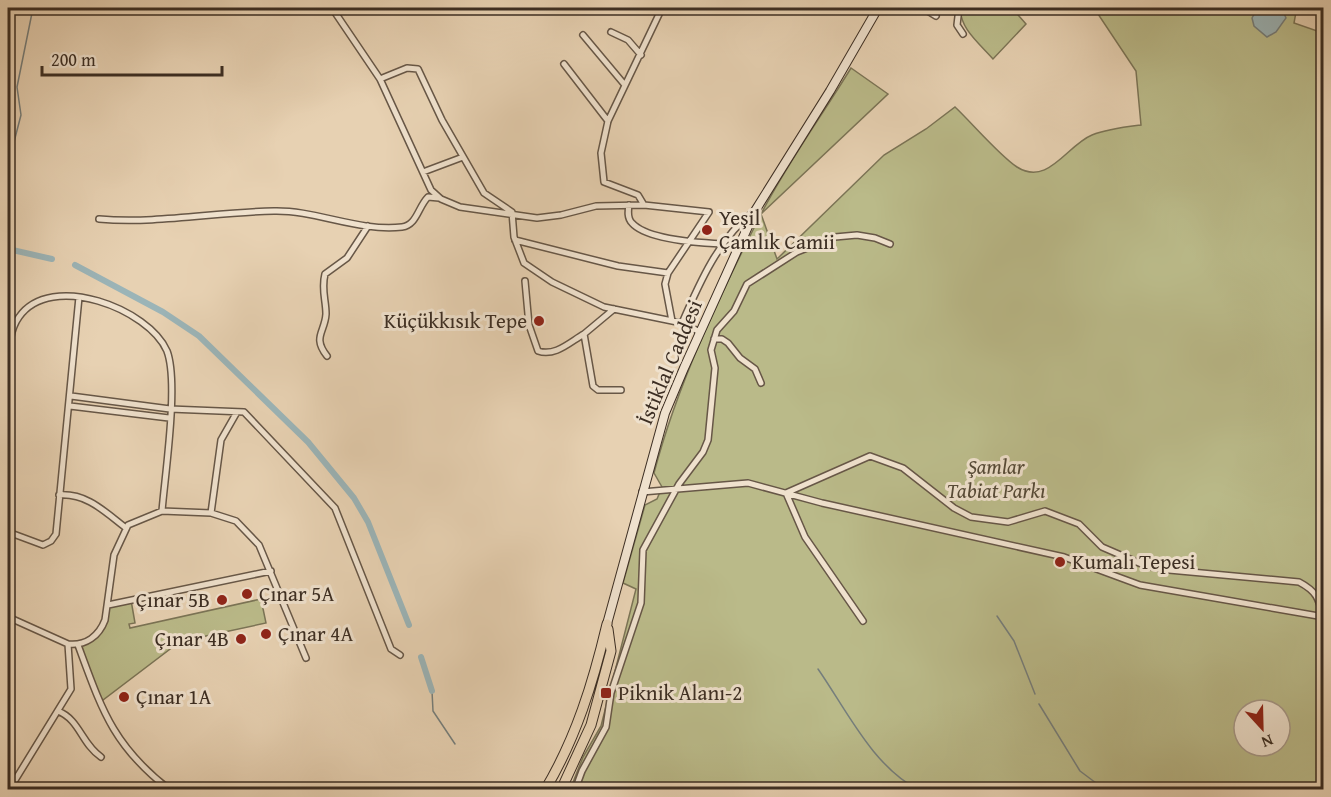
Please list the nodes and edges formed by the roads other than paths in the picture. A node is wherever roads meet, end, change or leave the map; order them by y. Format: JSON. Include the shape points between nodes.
{"nodes":[{"id":1,"x":332,"y":8,"type":"edge"},
{"id":2,"x":662,"y":8,"type":"edge"},
{"id":3,"x":878,"y":8,"type":"edge"},
{"id":4,"x":923,"y":8,"type":"edge"},
{"id":5,"x":959,"y":8,"type":"edge"},
{"id":6,"x":936,"y":16,"type":"dead end"},
{"id":7,"x":611,"y":32,"type":"dead end"},
{"id":8,"x":963,"y":34,"type":"dead end"},
{"id":9,"x":583,"y":35,"type":"dead end"},
{"id":10,"x":641,"y":55,"type":"junction"},
{"id":11,"x":564,"y":64,"type":"dead end"},
{"id":12,"x":380,"y":79,"type":"junction"},
{"id":13,"x":624,"y":84,"type":"junction"},
{"id":14,"x":608,"y":121,"type":"junction"},
{"id":15,"x":463,"y":157,"type":"junction"},
{"id":16,"x":423,"y":172,"type":"junction"},
{"id":17,"x":441,"y":199,"type":"junction"},
{"id":18,"x":628,"y":205,"type":"junction"},
{"id":19,"x":644,"y":205,"type":"junction"},
{"id":20,"x":755,"y":211,"type":"junction"},
{"id":21,"x":512,"y":212,"type":"junction"},
{"id":22,"x":99,"y":219,"type":"dead end"},
{"id":23,"x":369,"y":226,"type":"junction"},
{"id":24,"x":515,"y":240,"type":"junction"},
{"id":25,"x":686,"y":243,"type":"junction"},
{"id":26,"x":723,"y":244,"type":"junction"},
{"id":27,"x":891,"y":244,"type":"dead end"},
{"id":28,"x":668,"y":273,"type":"junction"},
{"id":29,"x":525,"y":281,"type":"dead end"},
{"id":30,"x":79,"y":297,"type":"junction"},
{"id":31,"x":614,"y":309,"type":"junction"},
{"id":32,"x":672,"y":321,"type":"junction"},
{"id":33,"x":682,"y":323,"type":"junction"},
{"id":34,"x":10,"y":332,"type":"edge"},
{"id":35,"x":700,"y":332,"type":"junction"},
{"id":36,"x":584,"y":334,"type":"junction"},
{"id":37,"x":714,"y":339,"type":"junction"},
{"id":38,"x":327,"y":356,"type":"dead end"},
{"id":39,"x":8,"y":366,"type":"edge"},
{"id":40,"x":761,"y":382,"type":"dead end"},
{"id":41,"x":621,"y":390,"type":"dead end"},
{"id":42,"x":71,"y":396,"type":"junction"},
{"id":43,"x":70,"y":406,"type":"junction"},
{"id":44,"x":170,"y":409,"type":"junction"},
{"id":45,"x":237,"y":412,"type":"junction"},
{"id":46,"x":169,"y":418,"type":"junction"},
{"id":47,"x":676,"y":491,"type":"junction"},
{"id":48,"x":642,"y":492,"type":"junction"},
{"id":49,"x":786,"y":493,"type":"junction"},
{"id":50,"x":59,"y":495,"type":"junction"},
{"id":51,"x":162,"y":511,"type":"junction"},
{"id":52,"x":211,"y":513,"type":"junction"},
{"id":53,"x":126,"y":528,"type":"junction"},
{"id":54,"x":8,"y":532,"type":"edge"},
{"id":55,"x":271,"y":572,"type":"junction"},
{"id":56,"x":108,"y":605,"type":"junction"},
{"id":57,"x":8,"y":616,"type":"edge"},
{"id":58,"x":1323,"y":617,"type":"edge"},
{"id":59,"x":863,"y":621,"type":"dead end"},
{"id":60,"x":607,"y":624,"type":"junction"},
{"id":61,"x":68,"y":644,"type":"junction"},
{"id":62,"x":78,"y":645,"type":"junction"},
{"id":63,"x":400,"y":655,"type":"dead end"},
{"id":64,"x":306,"y":658,"type":"dead end"},
{"id":65,"x":58,"y":711,"type":"junction"},
{"id":66,"x":100,"y":757,"type":"dead end"},
{"id":67,"x":9,"y":789,"type":"edge"},
{"id":68,"x":171,"y":789,"type":"edge"},
{"id":69,"x":545,"y":789,"type":"edge"},
{"id":70,"x":561,"y":789,"type":"edge"},
{"id":71,"x":575,"y":789,"type":"edge"}],
"edges":[{"from":1,"to":12,"type":"street"},
{"from":2,"to":10,"type":"street"},
{"from":3,"to":20,"type":"main road","name":"İstiklal Caddesi"},
{"from":4,"to":6,"type":"street"},
{"from":5,"to":8,"type":"street","via":[[957,25]]},
{"from":7,"to":10,"type":"street","via":[[628,40]]},
{"from":9,"to":13,"type":"street"},
{"from":10,"to":13,"type":"street"},
{"from":11,"to":14,"type":"street"},
{"from":12,"to":15,"type":"street","via":[[407,68],[418,69]]},
{"from":12,"to":16,"type":"street"},
{"from":13,"to":14,"type":"street"},
{"from":14,"to":19,"type":"street","via":[[601,153],[604,182],[638,195]]},
{"from":15,"to":16,"type":"street"},
{"from":15,"to":21,"type":"street","via":[[484,193]]},
{"from":16,"to":17,"type":"street","via":[[431,190]]},
{"from":17,"to":21,"type":"street","via":[[460,207]]},
{"from":17,"to":23,"type":"street","via":[[428,198],[413,222],[403,227]]},
{"from":18,"to":19,"type":"street"},
{"from":18,"to":21,"type":"street","via":[[596,206],[537,218]]},
{"from":18,"to":25,"type":"street","via":[[633,224]]},
{"from":19,"to":25,"type":"street","via":[[709,212]]},
{"from":20,"to":26,"type":"street"},
{"from":20,"to":35,"type":"main road","name":"İstiklal Caddesi"},
{"from":21,"to":24,"type":"street"},
{"from":22,"to":23,"type":"street","via":[[134,222],[276,211]]},
{"from":23,"to":38,"type":"street","via":[[348,258],[325,274],[326,315],[320,347]]},
{"from":24,"to":28,"type":"street","via":[[618,266]]},
{"from":24,"to":31,"type":"street","via":[[524,263],[552,282]]},
{"from":25,"to":26,"type":"street"},
{"from":25,"to":28,"type":"street"},
{"from":26,"to":33,"type":"street"},
{"from":27,"to":37,"type":"street","via":[[857,235],[835,237],[777,262],[747,284]]},
{"from":28,"to":32,"type":"street","via":[[665,284]]},
{"from":29,"to":36,"type":"street","via":[[529,325],[538,351],[558,350]]},
{"from":30,"to":34,"type":"street","via":[[46,297],[29,306]]},
{"from":30,"to":42,"type":"street"},
{"from":30,"to":44,"type":"street","via":[[109,305],[160,339],[171,371]]},
{"from":31,"to":32,"type":"street"},
{"from":31,"to":36,"type":"street"},
{"from":32,"to":33,"type":"street"},
{"from":33,"to":35,"type":"street"},
{"from":34,"to":39,"type":"street"},
{"from":35,"to":48,"type":"main road","name":"İstiklal Caddesi","via":[[664,413]]},
{"from":36,"to":41,"type":"street","via":[[593,386],[598,390]]},
{"from":37,"to":40,"type":"street","via":[[728,343],[755,369]]},
{"from":37,"to":47,"type":"street","via":[[708,440]]},
{"from":42,"to":43,"type":"street"},
{"from":42,"to":44,"type":"street"},
{"from":43,"to":46,"type":"street"},
{"from":43,"to":50,"type":"street"},
{"from":44,"to":45,"type":"street"},
{"from":44,"to":46,"type":"street"},
{"from":45,"to":52,"type":"street","via":[[221,440]]},
{"from":45,"to":63,"type":"street","via":[[244,412],[335,508],[391,649]]},
{"from":46,"to":51,"type":"street"},
{"from":47,"to":48,"type":"street"},
{"from":47,"to":49,"type":"street","via":[[734,482]]},
{"from":47,"to":71,"type":"street","via":[[643,550],[641,603],[611,693],[606,727]]},
{"from":48,"to":60,"type":"main road","name":"İstiklal Caddesi"},
{"from":49,"to":58,"type":"street","via":[[1064,557],[1140,585]]},
{"from":49,"to":58,"type":"street","via":[[870,456],[884,459],[971,517],[1008,522],[1045,511],[1078,524],[1102,548],[1146,566],[1299,582],[1313,590]]},
{"from":49,"to":59,"type":"street","via":[[805,537]]},
{"from":50,"to":53,"type":"street","via":[[84,497]]},
{"from":50,"to":54,"type":"street","via":[[56,534],[51,541],[43,545]]},
{"from":51,"to":52,"type":"street"},
{"from":51,"to":53,"type":"street"},
{"from":52,"to":55,"type":"street","via":[[245,528],[259,544]]},
{"from":53,"to":56,"type":"street","via":[[114,555]]},
{"from":55,"to":56,"type":"street"},
{"from":55,"to":64,"type":"street"},
{"from":56,"to":62,"type":"street","via":[[101,629]]},
{"from":57,"to":61,"type":"street"},
{"from":60,"to":69,"type":"main road","name":"İstiklal Caddesi","via":[[581,716]]},
{"from":60,"to":70,"type":"main road","via":[[611,651],[591,725]]},
{"from":61,"to":62,"type":"street"},
{"from":61,"to":65,"type":"street","via":[[70,689]]},
{"from":62,"to":68,"type":"street","via":[[107,722],[132,758]]},
{"from":65,"to":66,"type":"street","via":[[70,717],[85,744]]},
{"from":65,"to":67,"type":"street"}]}
